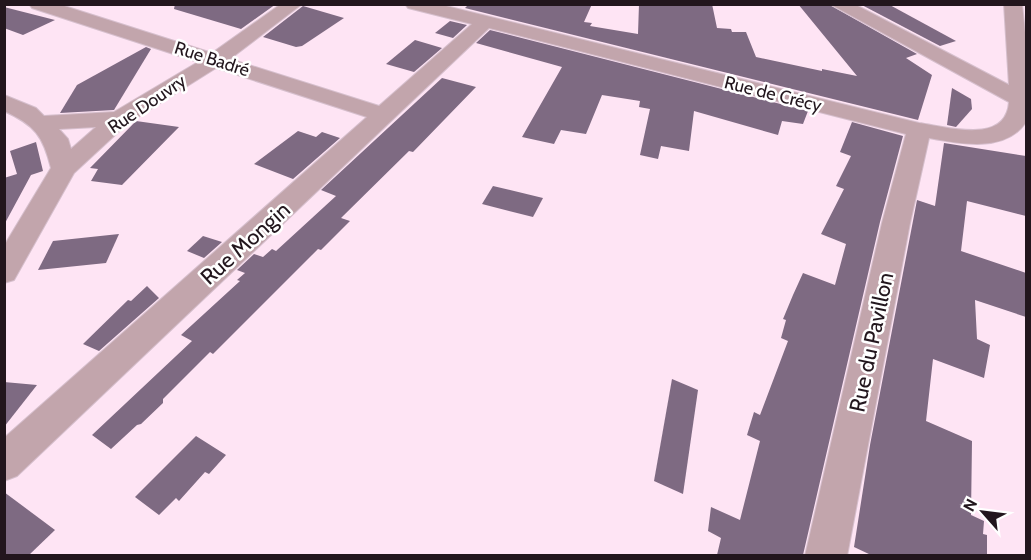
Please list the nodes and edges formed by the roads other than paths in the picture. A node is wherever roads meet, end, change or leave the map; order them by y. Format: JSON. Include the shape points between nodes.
{"nodes":[{"id":1,"x":39,"y":4,"type":"edge"},
{"id":2,"x":293,"y":4,"type":"edge"},
{"id":3,"x":414,"y":4,"type":"edge"},
{"id":4,"x":840,"y":4,"type":"edge"},
{"id":5,"x":1013,"y":4,"type":"edge"},
{"id":6,"x":485,"y":22,"type":"junction"},
{"id":7,"x":215,"y":60,"type":"junction"},
{"id":8,"x":1023,"y":100,"type":"edge"},
{"id":9,"x":4,"y":102,"type":"edge"},
{"id":10,"x":384,"y":116,"type":"junction"},
{"id":11,"x":119,"y":119,"type":"junction"},
{"id":12,"x":39,"y":123,"type":"junction"},
{"id":13,"x":919,"y":130,"type":"junction"},
{"id":14,"x":64,"y":168,"type":"junction"},
{"id":15,"x":4,"y":272,"type":"edge"},
{"id":16,"x":4,"y":463,"type":"edge"},
{"id":17,"x":826,"y":555,"type":"edge"}],
"edges":[{"from":1,"to":7,"type":"street","name":"Rue Badré"},
{"from":2,"to":7,"type":"street","name":"Rue Douvry"},
{"from":3,"to":6,"type":"street","name":"Rue de Crécy"},
{"from":4,"to":8,"type":"street"},
{"from":5,"to":8,"type":"street","name":"Rue de Crécy"},
{"from":6,"to":10,"type":"street","name":"Rue Mongin"},
{"from":6,"to":13,"type":"street","name":"Rue de Crécy"},
{"from":7,"to":10,"type":"street","name":"Rue Badré"},
{"from":7,"to":11,"type":"street","name":"Rue Douvry"},
{"from":8,"to":13,"type":"street","name":"Rue de Crécy","via":[[1012,126],[1005,132],[972,136]]},
{"from":9,"to":12,"type":"street"},
{"from":10,"to":16,"type":"street","name":"Rue Mongin"},
{"from":11,"to":12,"type":"street"},
{"from":11,"to":14,"type":"street","name":"Rue Douvry"},
{"from":12,"to":14,"type":"street","via":[[56,139]]},
{"from":13,"to":17,"type":"street","name":"Rue du Pavillon"},
{"from":14,"to":15,"type":"street","name":"Rue Douvry"}]}
